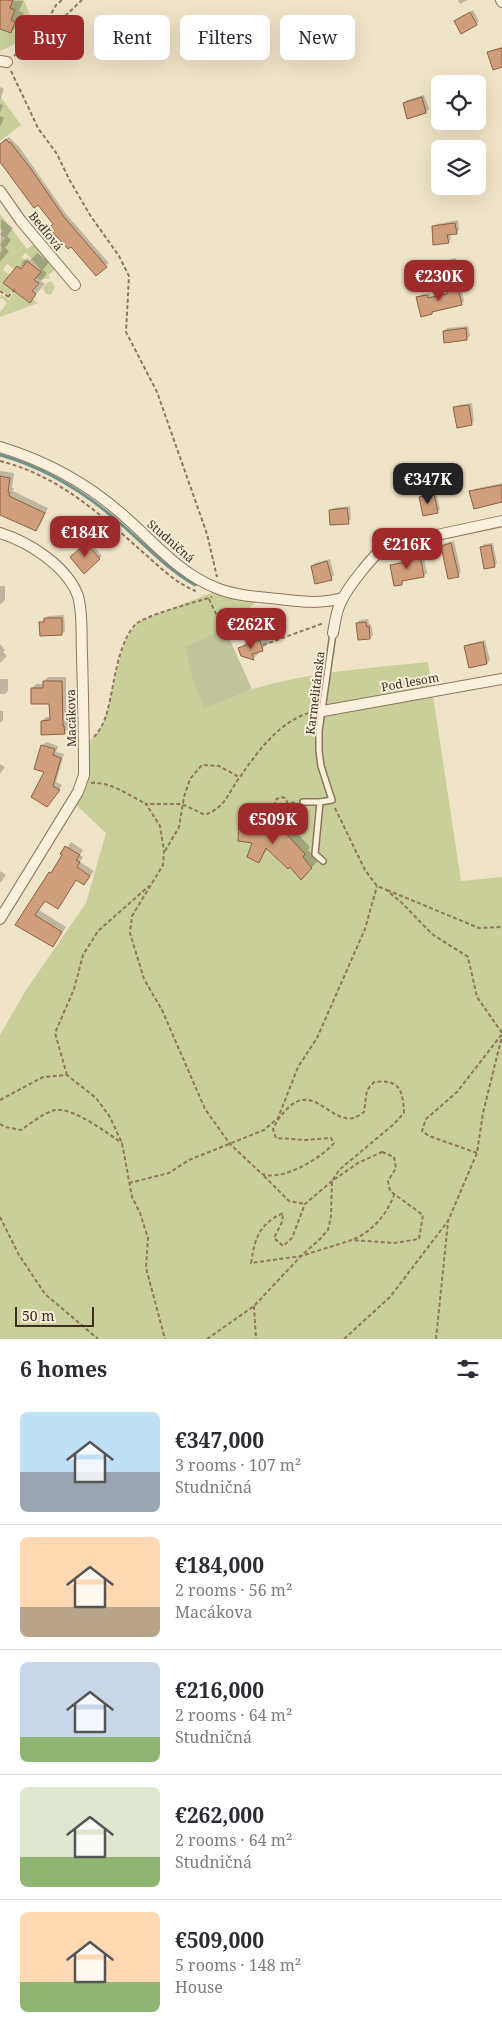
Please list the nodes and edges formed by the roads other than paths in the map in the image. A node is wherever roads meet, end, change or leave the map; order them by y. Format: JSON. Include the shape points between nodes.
{"nodes":[{"id":1,"x":0,"y":191,"type":"edge"},
{"id":2,"x":75,"y":285,"type":"dead end"},
{"id":3,"x":0,"y":447,"type":"edge"},
{"id":4,"x":502,"y":521,"type":"edge"},
{"id":5,"x":0,"y":533,"type":"edge"},
{"id":6,"x":343,"y":598,"type":"junction"},
{"id":7,"x":333,"y":633,"type":"joint"},
{"id":8,"x":502,"y":679,"type":"edge"},
{"id":9,"x":323,"y":710,"type":"junction"},
{"id":10,"x":303,"y":802,"type":"road end"},
{"id":11,"x":320,"y":802,"type":"junction"},
{"id":12,"x":323,"y":861,"type":"dead end"},
{"id":13,"x":0,"y":919,"type":"edge"}],
"edges":[{"from":1,"to":2,"type":"street","name":"Bedľová"},
{"from":3,"to":6,"type":"street","name":"Studničná","via":[[40,462],[88,487],[178,565],[217,593],[307,602]]},
{"from":4,"to":6,"type":"street","via":[[386,546]]},
{"from":5,"to":13,"type":"street","name":"Macákova","via":[[49,560],[66,575],[77,595],[81,625],[84,743],[82,783]]},
{"from":6,"to":7,"type":"street"},
{"from":7,"to":9,"type":"lane","name":"Karmelitánska"},
{"from":8,"to":9,"type":"street","name":"Pod lesom"},
{"from":9,"to":11,"type":"lane","name":"Karmelitánska","via":[[319,751],[332,800]]},
{"from":10,"to":11,"type":"lane"},
{"from":11,"to":12,"type":"lane","via":[[315,854]]}]}
